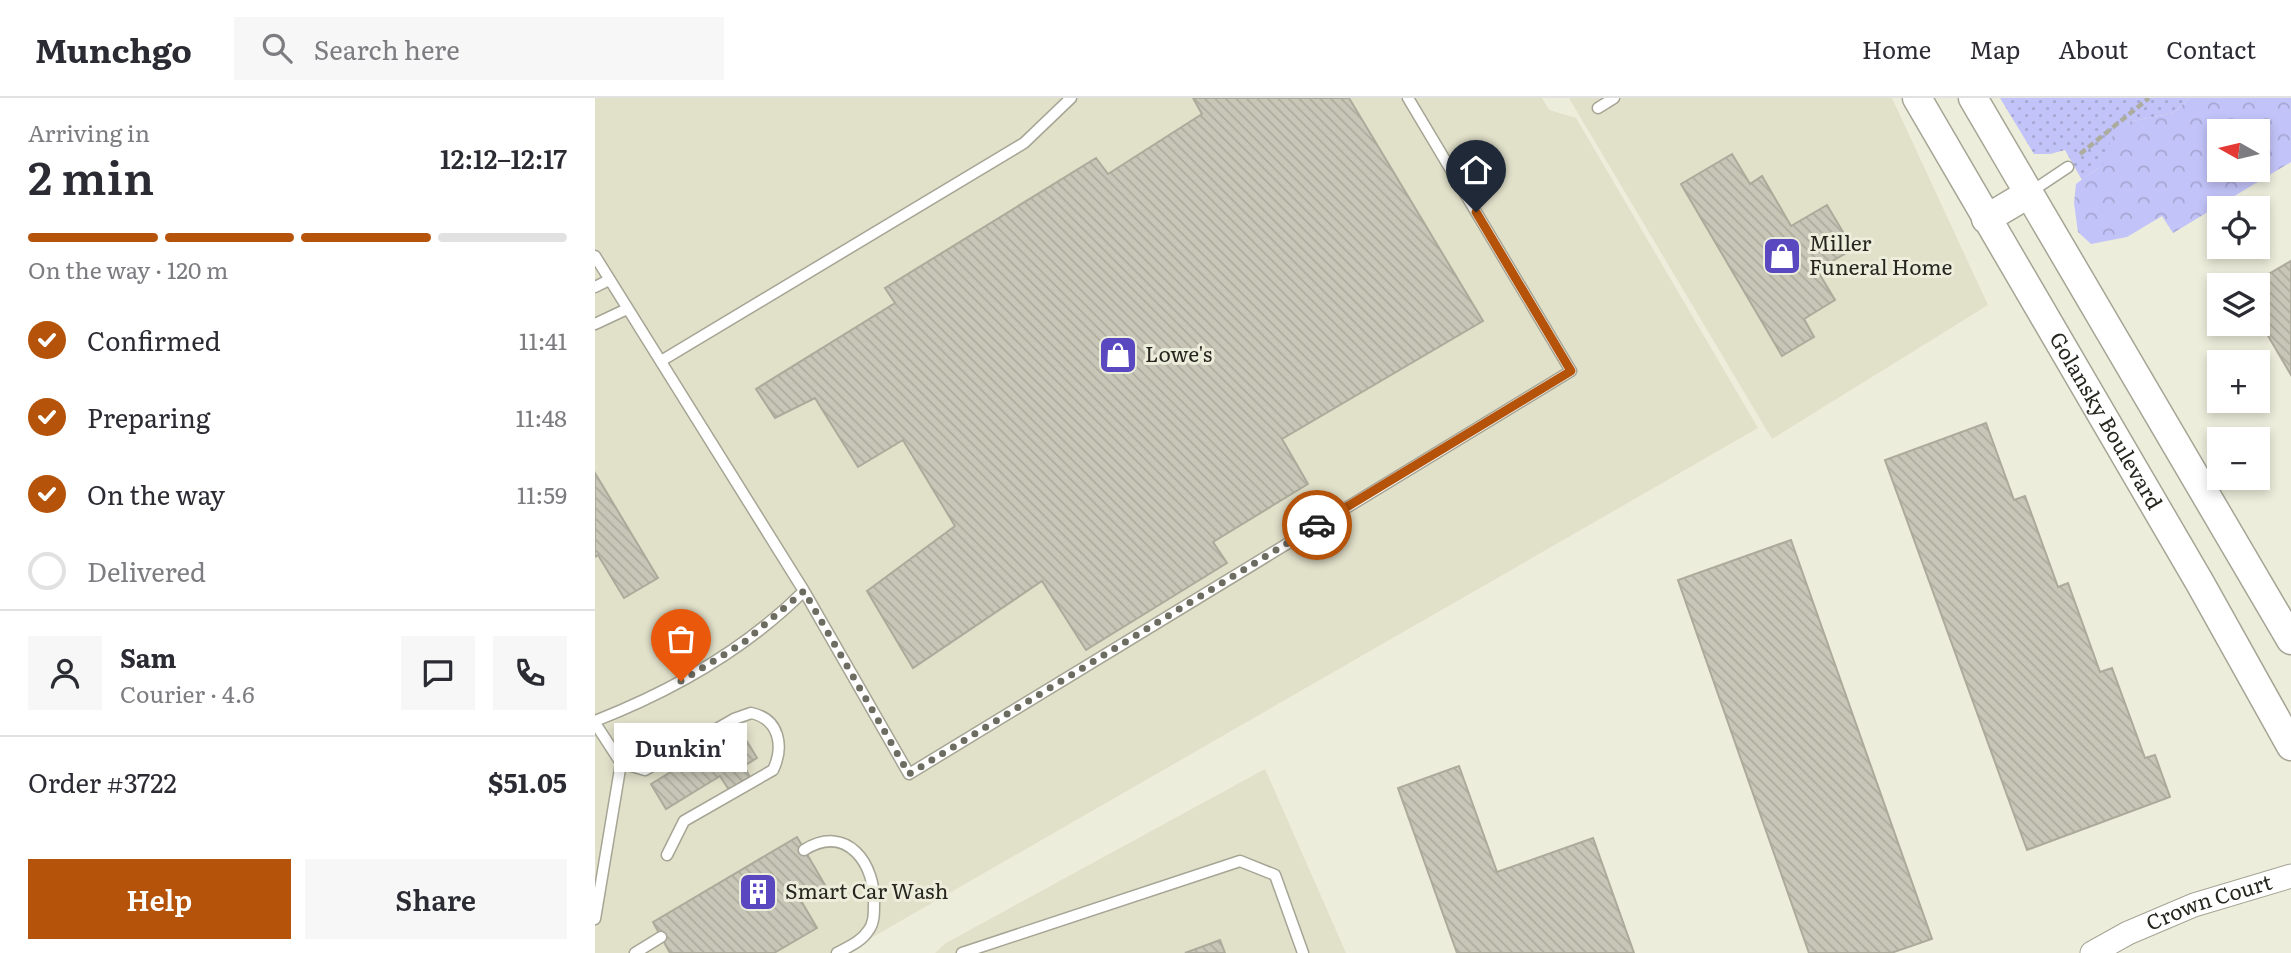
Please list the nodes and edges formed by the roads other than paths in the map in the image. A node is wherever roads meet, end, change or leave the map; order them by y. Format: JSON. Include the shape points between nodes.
{"nodes":[{"id":1,"x":1071,"y":98,"type":"edge"},
{"id":2,"x":1408,"y":98,"type":"edge"},
{"id":3,"x":1614,"y":98,"type":"edge"},
{"id":4,"x":1917,"y":98,"type":"edge"},
{"id":5,"x":1973,"y":98,"type":"edge"},
{"id":6,"x":1598,"y":108,"type":"dead end"},
{"id":7,"x":2068,"y":167,"type":"road end"},
{"id":8,"x":2028,"y":194,"type":"junction"},
{"id":9,"x":1986,"y":219,"type":"junction"},
{"id":10,"x":595,"y":256,"type":"edge"},
{"id":11,"x":609,"y":280,"type":"junction"},
{"id":12,"x":595,"y":287,"type":"edge"},
{"id":13,"x":627,"y":309,"type":"junction"},
{"id":14,"x":595,"y":324,"type":"edge"},
{"id":15,"x":661,"y":361,"type":"junction"},
{"id":16,"x":804,"y":591,"type":"junction"},
{"id":17,"x":2291,"y":640,"type":"edge"},
{"id":18,"x":595,"y":722,"type":"edge"},
{"id":19,"x":2291,"y":746,"type":"edge"},
{"id":20,"x":621,"y":763,"type":"junction"},
{"id":21,"x":804,"y":850,"type":"dead end"},
{"id":22,"x":667,"y":855,"type":"dead end"},
{"id":23,"x":2291,"y":876,"type":"edge"},
{"id":24,"x":595,"y":919,"type":"edge"},
{"id":25,"x":661,"y":937,"type":"dead end"},
{"id":26,"x":635,"y":953,"type":"edge"},
{"id":27,"x":837,"y":953,"type":"edge"},
{"id":28,"x":962,"y":953,"type":"edge"},
{"id":29,"x":1303,"y":953,"type":"edge"},
{"id":30,"x":2092,"y":953,"type":"edge"}],
"edges":[{"from":1,"to":15,"type":"lane","via":[[1024,143]]},
{"from":2,"to":16,"type":"lane","via":[[1571,371],[909,774]]},
{"from":3,"to":6,"type":"lane"},
{"from":4,"to":9,"type":"street","name":"Golansky Boulevard"},
{"from":5,"to":8,"type":"street"},
{"from":7,"to":8,"type":"lane"},
{"from":8,"to":9,"type":"street"},
{"from":8,"to":17,"type":"street"},
{"from":9,"to":19,"type":"street","name":"Golansky Boulevard"},
{"from":10,"to":11,"type":"lane"},
{"from":11,"to":12,"type":"lane"},
{"from":11,"to":13,"type":"lane"},
{"from":13,"to":14,"type":"lane"},
{"from":13,"to":15,"type":"lane"},
{"from":15,"to":16,"type":"lane"},
{"from":16,"to":18,"type":"lane","via":[[743,643],[702,670]]},
{"from":18,"to":20,"type":"lane"},
{"from":20,"to":22,"type":"lane","via":[[645,770],[751,713],[770,722],[778,734],[781,747],[772,770],[684,821]]},
{"from":20,"to":24,"type":"lane"},
{"from":21,"to":27,"type":"lane","via":[[817,842],[842,843],[866,861],[872,877],[872,925],[862,939]]},
{"from":23,"to":30,"type":"street","name":"Crown Court","via":[[2195,905]]},
{"from":25,"to":26,"type":"lane"},
{"from":28,"to":29,"type":"lane","via":[[1240,861],[1275,875]]}]}
